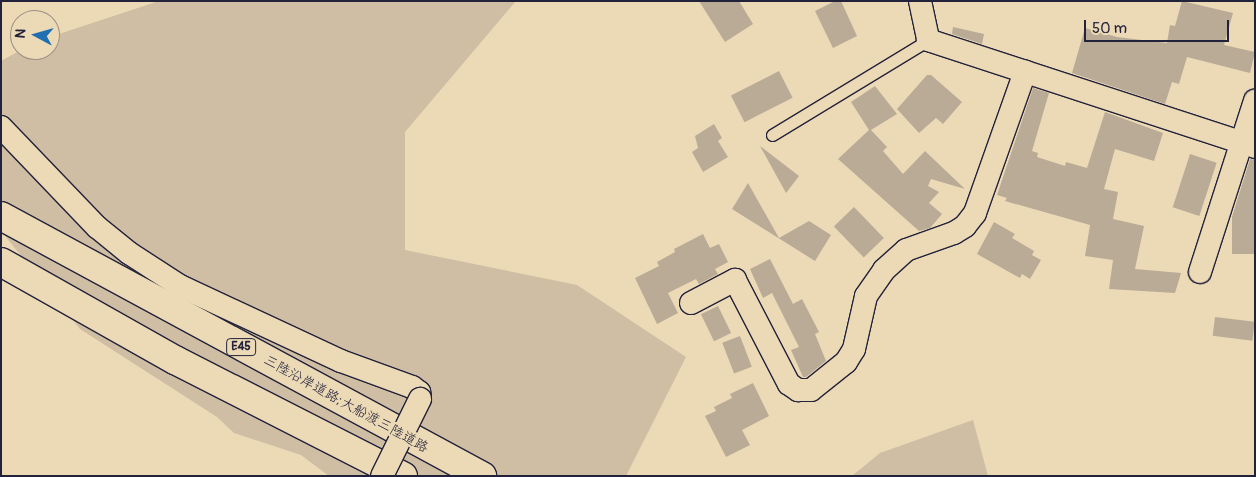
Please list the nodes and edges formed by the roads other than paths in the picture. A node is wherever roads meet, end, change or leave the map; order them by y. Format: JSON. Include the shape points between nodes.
{"nodes":[{"id":1,"x":920,"y":1,"type":"edge"},
{"id":2,"x":928,"y":40,"type":"junction"},
{"id":3,"x":1025,"y":72,"type":"junction"},
{"id":4,"x":1255,"y":101,"type":"edge"},
{"id":5,"x":1,"y":127,"type":"edge"},
{"id":6,"x":772,"y":135,"type":"dead end"},
{"id":7,"x":1248,"y":145,"type":"edge"},
{"id":8,"x":1,"y":216,"type":"edge"},
{"id":9,"x":1,"y":262,"type":"edge"},
{"id":10,"x":1200,"y":272,"type":"dead end"},
{"id":11,"x":691,"y":303,"type":"dead end"},
{"id":12,"x":382,"y":476,"type":"edge"},
{"id":13,"x":404,"y":476,"type":"edge"},
{"id":14,"x":482,"y":476,"type":"edge"}],
"edges":[{"from":1,"to":2,"type":"street"},
{"from":2,"to":3,"type":"street"},
{"from":2,"to":6,"type":"lane"},
{"from":3,"to":7,"type":"street"},
{"from":3,"to":11,"type":"street","via":[[975,213],[965,226],[954,233],[906,250],[884,270],[866,296],[854,349],[846,362],[812,390],[798,390],[789,384],[735,280]]},
{"from":4,"to":7,"type":"street"},
{"from":5,"to":12,"type":"street","bridge":true,"via":[[97,227],[180,286],[341,361],[419,392],[420,400]]},
{"from":7,"to":10,"type":"street"},
{"from":8,"to":14,"type":"highway","name":"三陸沿岸道路;大船渡三陸道路","number":"E45"},
{"from":9,"to":13,"type":"highway","via":[[175,360]]}]}
